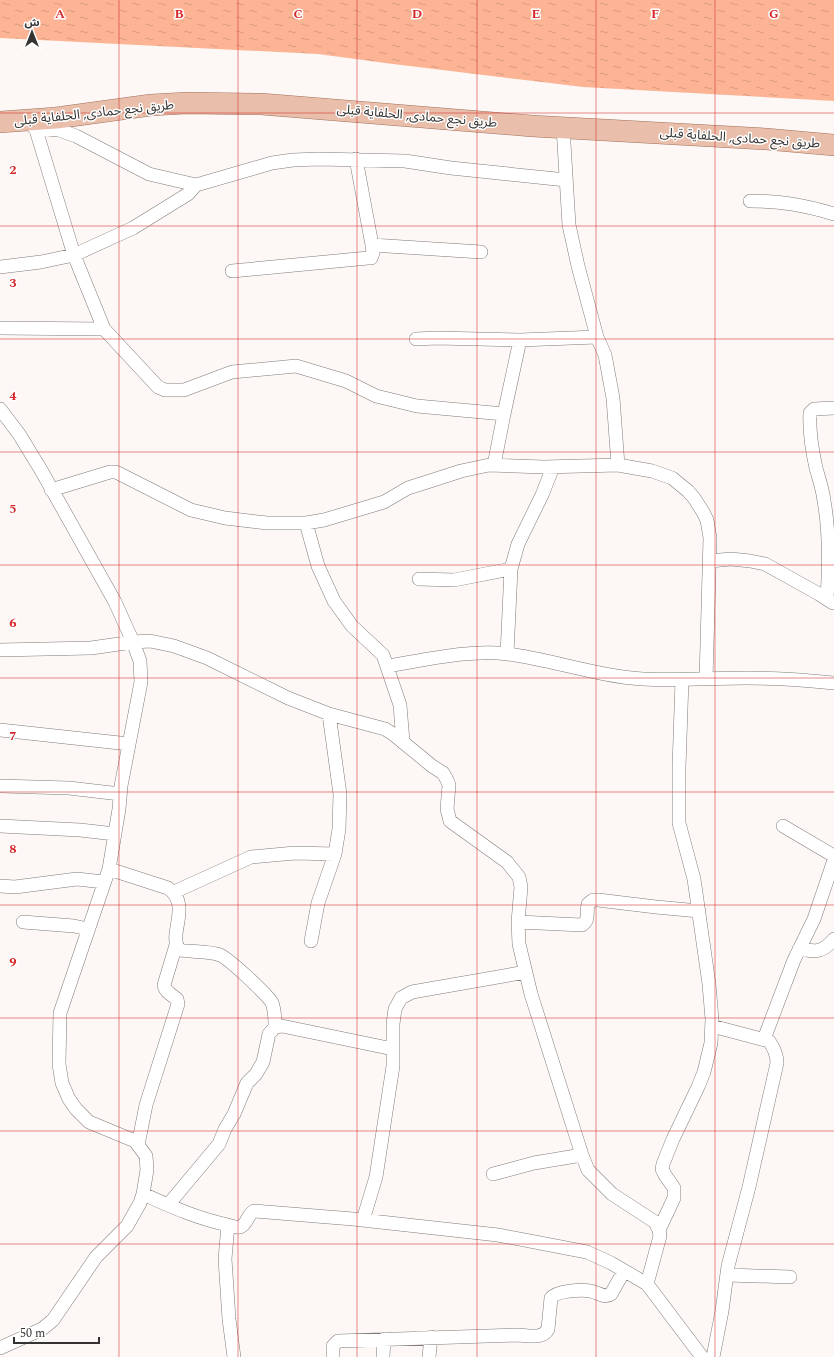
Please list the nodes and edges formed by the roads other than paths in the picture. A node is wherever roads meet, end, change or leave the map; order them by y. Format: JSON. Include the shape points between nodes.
{"nodes":[{"id":1,"x":0,"y":122,"type":"edge"},
{"id":2,"x":33,"y":124,"type":"junction"},
{"id":3,"x":563,"y":127,"type":"junction"},
{"id":4,"x":834,"y":145,"type":"edge"},
{"id":5,"x":356,"y":159,"type":"junction"},
{"id":6,"x":566,"y":180,"type":"junction"},
{"id":7,"x":196,"y":185,"type":"junction"},
{"id":8,"x":750,"y":201,"type":"dead end"},
{"id":9,"x":834,"y":214,"type":"edge"},
{"id":10,"x":372,"y":245,"type":"junction"},
{"id":11,"x":481,"y":252,"type":"dead end"},
{"id":12,"x":74,"y":255,"type":"junction"},
{"id":13,"x":0,"y":267,"type":"edge"},
{"id":14,"x":232,"y":271,"type":"dead end"},
{"id":15,"x":0,"y":328,"type":"edge"},
{"id":16,"x":104,"y":329,"type":"junction"},
{"id":17,"x":597,"y":337,"type":"junction"},
{"id":18,"x":416,"y":339,"type":"dead end"},
{"id":19,"x":520,"y":340,"type":"junction"},
{"id":20,"x":834,"y":408,"type":"edge"},
{"id":21,"x":0,"y":409,"type":"edge"},
{"id":22,"x":504,"y":414,"type":"junction"},
{"id":23,"x":494,"y":465,"type":"junction"},
{"id":24,"x":618,"y":465,"type":"junction"},
{"id":25,"x":553,"y":467,"type":"junction"},
{"id":26,"x":51,"y":490,"type":"junction"},
{"id":27,"x":306,"y":523,"type":"junction"},
{"id":28,"x":710,"y":561,"type":"junction"},
{"id":29,"x":511,"y":569,"type":"junction"},
{"id":30,"x":419,"y":579,"type":"dead end"},
{"id":31,"x":830,"y":601,"type":"edge"},
{"id":32,"x":133,"y":642,"type":"junction"},
{"id":33,"x":0,"y":650,"type":"edge"},
{"id":34,"x":507,"y":654,"type":"junction"},
{"id":35,"x":388,"y":666,"type":"junction"},
{"id":36,"x":706,"y":679,"type":"junction"},
{"id":37,"x":682,"y":680,"type":"junction"},
{"id":38,"x":834,"y":683,"type":"edge"},
{"id":39,"x":330,"y":714,"type":"junction"},
{"id":40,"x":0,"y":730,"type":"edge"},
{"id":41,"x":403,"y":742,"type":"junction"},
{"id":42,"x":129,"y":744,"type":"junction"},
{"id":43,"x":0,"y":786,"type":"edge"},
{"id":44,"x":120,"y":794,"type":"junction"},
{"id":45,"x":0,"y":826,"type":"edge"},
{"id":46,"x":783,"y":826,"type":"dead end"},
{"id":47,"x":115,"y":834,"type":"junction"},
{"id":48,"x":335,"y":854,"type":"junction"},
{"id":49,"x":834,"y":856,"type":"edge"},
{"id":50,"x":834,"y":860,"type":"edge"},
{"id":51,"x":109,"y":869,"type":"junction"},
{"id":52,"x":104,"y":882,"type":"junction"},
{"id":53,"x":0,"y":886,"type":"edge"},
{"id":54,"x":174,"y":892,"type":"junction"},
{"id":55,"x":699,"y":911,"type":"junction"},
{"id":56,"x":23,"y":922,"type":"dead end"},
{"id":57,"x":518,"y":922,"type":"junction"},
{"id":58,"x":88,"y":929,"type":"junction"},
{"id":59,"x":834,"y":939,"type":"edge"},
{"id":60,"x":311,"y":941,"type":"dead end"},
{"id":61,"x":176,"y":945,"type":"junction"},
{"id":62,"x":799,"y":949,"type":"junction"},
{"id":63,"x":526,"y":972,"type":"junction"},
{"id":64,"x":712,"y":1026,"type":"junction"},
{"id":65,"x":275,"y":1027,"type":"junction"},
{"id":66,"x":764,"y":1039,"type":"junction"},
{"id":67,"x":393,"y":1049,"type":"junction"},
{"id":68,"x":138,"y":1145,"type":"junction"},
{"id":69,"x":582,"y":1155,"type":"junction"},
{"id":70,"x":493,"y":1174,"type":"dead end"},
{"id":71,"x":143,"y":1194,"type":"junction"},
{"id":72,"x":168,"y":1205,"type":"junction"},
{"id":73,"x":363,"y":1220,"type":"junction"},
{"id":74,"x":228,"y":1225,"type":"junction"},
{"id":75,"x":659,"y":1230,"type":"junction"},
{"id":76,"x":624,"y":1271,"type":"junction"},
{"id":77,"x":727,"y":1275,"type":"junction"},
{"id":78,"x":790,"y":1277,"type":"dead end"},
{"id":79,"x":647,"y":1284,"type":"junction"},
{"id":80,"x":431,"y":1337,"type":"junction"},
{"id":81,"x":384,"y":1339,"type":"junction"},
{"id":82,"x":0,"y":1348,"type":"edge"},
{"id":83,"x":234,"y":1357,"type":"edge"},
{"id":84,"x":333,"y":1357,"type":"edge"},
{"id":85,"x":383,"y":1357,"type":"edge"},
{"id":86,"x":430,"y":1357,"type":"edge"},
{"id":87,"x":702,"y":1357,"type":"edge"},
{"id":88,"x":713,"y":1357,"type":"edge"}],
"edges":[{"from":1,"to":2,"type":"main road","name":"طريق نجع حمادى, الحلفاية قبلى"},
{"from":2,"to":3,"type":"main road","name":"طريق نجع حمادى, الحلفاية قبلى","via":[[151,105],[224,103],[297,106]]},
{"from":2,"to":7,"type":"street","via":[[76,136],[149,174]]},
{"from":2,"to":12,"type":"street"},
{"from":3,"to":4,"type":"main road","name":"طريق نجع حمادى, الحلفاية قبلى"},
{"from":3,"to":6,"type":"street"},
{"from":5,"to":6,"type":"street"},
{"from":5,"to":7,"type":"street","via":[[272,163]]},
{"from":5,"to":10,"type":"street"},
{"from":6,"to":17,"type":"street","via":[[569,225]]},
{"from":7,"to":12,"type":"street","via":[[182,198],[132,228]]},
{"from":8,"to":9,"type":"street","via":[[793,203]]},
{"from":10,"to":11,"type":"street"},
{"from":10,"to":14,"type":"street","via":[[371,258]]},
{"from":12,"to":13,"type":"street"},
{"from":12,"to":16,"type":"street"},
{"from":15,"to":16,"type":"street"},
{"from":16,"to":22,"type":"street","via":[[158,387],[165,390],[184,390],[232,372],[296,366],[346,381],[376,396],[417,406]]},
{"from":17,"to":19,"type":"street"},
{"from":17,"to":24,"type":"street","via":[[605,355],[614,398]]},
{"from":18,"to":19,"type":"street"},
{"from":19,"to":22,"type":"street"},
{"from":20,"to":31,"type":"street","via":[[814,409],[810,413],[809,426],[827,524]]},
{"from":21,"to":26,"type":"street","via":[[19,434]]},
{"from":22,"to":23,"type":"street"},
{"from":23,"to":25,"type":"street"},
{"from":23,"to":27,"type":"street","via":[[461,471],[408,488],[384,502]]},
{"from":24,"to":25,"type":"street"},
{"from":24,"to":28,"type":"street","via":[[652,471],[672,478],[688,491],[707,520]]},
{"from":25,"to":29,"type":"street","via":[[518,544]]},
{"from":26,"to":27,"type":"street","via":[[116,472],[191,510],[225,518],[260,522]]},
{"from":26,"to":32,"type":"street","via":[[115,602]]},
{"from":27,"to":35,"type":"street","via":[[318,566],[334,601],[352,626],[383,655]]},
{"from":28,"to":31,"type":"street","via":[[731,559],[765,564]]},
{"from":28,"to":36,"type":"street"},
{"from":29,"to":30,"type":"street","via":[[454,580]]},
{"from":29,"to":34,"type":"street"},
{"from":32,"to":33,"type":"street","via":[[91,648]]},
{"from":32,"to":39,"type":"street","via":[[150,642],[181,648],[231,669],[288,698]]},
{"from":32,"to":42,"type":"street","via":[[140,661],[141,682]]},
{"from":34,"to":35,"type":"street","via":[[463,654]]},
{"from":34,"to":37,"type":"street","via":[[602,674]]},
{"from":35,"to":41,"type":"street","via":[[400,705]]},
{"from":36,"to":37,"type":"street"},
{"from":36,"to":38,"type":"street","via":[[753,678]]},
{"from":37,"to":55,"type":"street","via":[[679,823],[694,879]]},
{"from":39,"to":41,"type":"street","via":[[385,729]]},
{"from":39,"to":48,"type":"street","via":[[340,800]]},
{"from":40,"to":42,"type":"street"},
{"from":41,"to":57,"type":"street","via":[[443,773],[447,780],[447,809],[450,821],[507,862],[519,877],[521,887]]},
{"from":42,"to":44,"type":"street"},
{"from":43,"to":44,"type":"street","via":[[69,788]]},
{"from":44,"to":47,"type":"street"},
{"from":45,"to":47,"type":"street"},
{"from":46,"to":49,"type":"street"},
{"from":47,"to":51,"type":"street"},
{"from":48,"to":54,"type":"street","via":[[251,857]]},
{"from":48,"to":60,"type":"street","via":[[318,904]]},
{"from":50,"to":62,"type":"street","via":[[814,920]]},
{"from":51,"to":52,"type":"street"},
{"from":51,"to":54,"type":"street"},
{"from":52,"to":53,"type":"street","via":[[77,879],[15,887]]},
{"from":52,"to":58,"type":"street"},
{"from":54,"to":61,"type":"street","via":[[180,905]]},
{"from":55,"to":57,"type":"street","via":[[593,900],[588,904],[586,922],[582,925]]},
{"from":55,"to":64,"type":"street"},
{"from":56,"to":58,"type":"street"},
{"from":57,"to":63,"type":"street","via":[[519,944]]},
{"from":58,"to":68,"type":"street","via":[[60,1013],[59,1064],[62,1083],[76,1109],[89,1122],[135,1141]]},
{"from":59,"to":62,"type":"street","via":[[819,951]]},
{"from":61,"to":65,"type":"street","via":[[180,950],[218,954],[227,959],[271,1000]]},
{"from":61,"to":68,"type":"street","via":[[164,989],[177,999],[178,1004],[146,1105]]},
{"from":62,"to":66,"type":"street"},
{"from":63,"to":67,"type":"street","via":[[412,992],[401,998],[395,1009]]},
{"from":63,"to":69,"type":"street"},
{"from":64,"to":66,"type":"street"},
{"from":64,"to":75,"type":"street","via":[[704,1072],[665,1156],[662,1169],[673,1185],[675,1195]]},
{"from":65,"to":67,"type":"street","via":[[282,1026]]},
{"from":65,"to":72,"type":"street","via":[[269,1034],[261,1068],[247,1083],[219,1144]]},
{"from":66,"to":77,"type":"street","via":[[769,1041],[774,1049],[777,1063]]},
{"from":67,"to":73,"type":"street","via":[[393,1066],[376,1177]]},
{"from":68,"to":71,"type":"street","via":[[146,1156],[147,1170]]},
{"from":69,"to":70,"type":"street","via":[[534,1163]]},
{"from":69,"to":75,"type":"street","via":[[588,1170],[612,1194],[651,1218]]},
{"from":71,"to":72,"type":"street"},
{"from":71,"to":82,"type":"street","via":[[127,1226],[96,1257],[53,1320],[42,1329]]},
{"from":72,"to":74,"type":"street","via":[[201,1219]]},
{"from":73,"to":74,"type":"street","via":[[254,1211],[249,1214],[244,1225]]},
{"from":73,"to":76,"type":"street","via":[[498,1235],[587,1252]]},
{"from":74,"to":83,"type":"street","via":[[225,1259]]},
{"from":75,"to":79,"type":"street","via":[[660,1236]]},
{"from":76,"to":79,"type":"street"},
{"from":76,"to":80,"type":"street","via":[[609,1296],[591,1291],[554,1295],[551,1298],[548,1329],[542,1336]]},
{"from":77,"to":78,"type":"street"},
{"from":77,"to":88,"type":"street"},
{"from":79,"to":87,"type":"street"},
{"from":80,"to":81,"type":"street"},
{"from":80,"to":86,"type":"street"},
{"from":81,"to":84,"type":"street","via":[[338,1341],[333,1346]]},
{"from":81,"to":85,"type":"street"}]}
